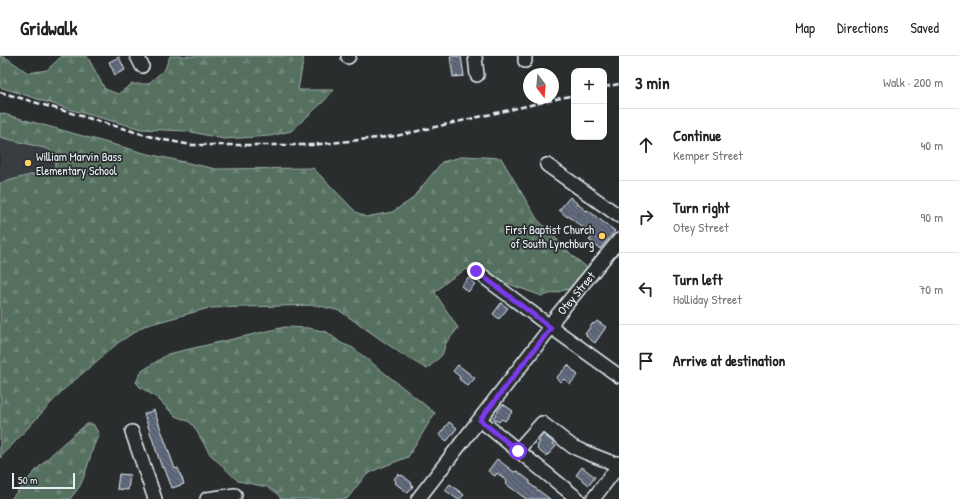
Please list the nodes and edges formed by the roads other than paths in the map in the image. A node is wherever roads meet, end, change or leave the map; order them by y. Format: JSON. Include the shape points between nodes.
{"nodes":[{"id":1,"x":475,"y":56,"type":"edge"},
{"id":2,"x":477,"y":75,"type":"dead end"},
{"id":3,"x":547,"y":165,"type":"dead end"},
{"id":4,"x":619,"y":216,"type":"edge"},
{"id":5,"x":619,"y":240,"type":"edge"},
{"id":6,"x":476,"y":271,"type":"dead end"},
{"id":7,"x":551,"y":328,"type":"junction"},
{"id":8,"x":619,"y":376,"type":"edge"},
{"id":9,"x":480,"y":420,"type":"junction"},
{"id":10,"x":132,"y":432,"type":"dead end"},
{"id":11,"x":518,"y":451,"type":"junction"},
{"id":12,"x":619,"y":464,"type":"edge"},
{"id":13,"x":153,"y":494,"type":"edge"},
{"id":14,"x":235,"y":495,"type":"dead end"},
{"id":15,"x":143,"y":499,"type":"edge"},
{"id":16,"x":207,"y":499,"type":"edge"},
{"id":17,"x":418,"y":499,"type":"edge"},
{"id":18,"x":578,"y":499,"type":"edge"},
{"id":19,"x":593,"y":499,"type":"edge"}],
"edges":[{"from":1,"to":2,"type":"street"},
{"from":3,"to":4,"type":"street"},
{"from":5,"to":7,"type":"street","name":"Otey Street","via":[[555,318]]},
{"from":6,"to":7,"type":"street"},
{"from":7,"to":8,"type":"street"},
{"from":7,"to":9,"type":"street","name":"Otey Street"},
{"from":9,"to":11,"type":"street"},
{"from":9,"to":17,"type":"street","name":"Otey Street"},
{"from":10,"to":13,"type":"street"},
{"from":11,"to":12,"type":"street","via":[[542,423],[587,454]]},
{"from":11,"to":18,"type":"street"},
{"from":12,"to":19,"type":"street"},
{"from":13,"to":15,"type":"street"},
{"from":14,"to":16,"type":"street"}]}
